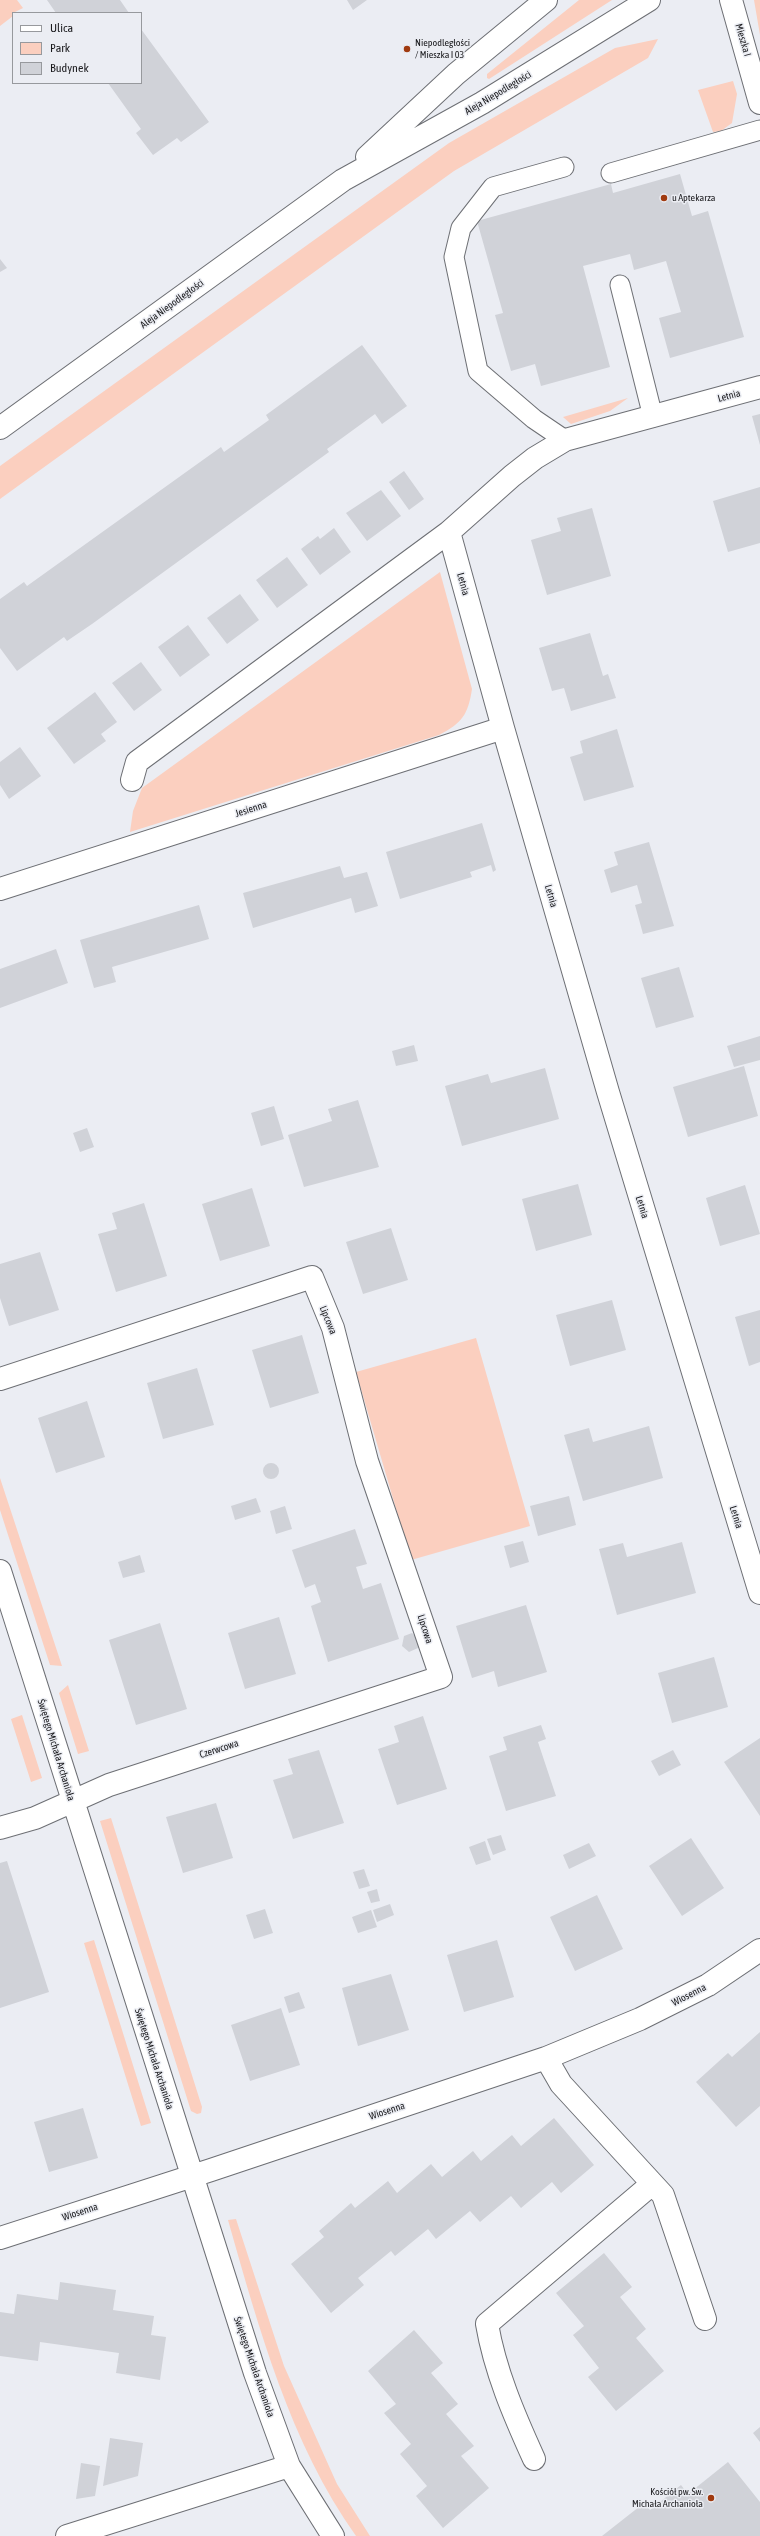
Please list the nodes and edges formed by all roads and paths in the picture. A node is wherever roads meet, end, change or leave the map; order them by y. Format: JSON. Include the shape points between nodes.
{"nodes":[{"id":1,"x":546,"y":0,"type":"edge"},
{"id":2,"x":649,"y":0,"type":"edge"},
{"id":3,"x":731,"y":0,"type":"edge"},
{"id":4,"x":760,"y":103,"type":"edge"},
{"id":5,"x":760,"y":130,"type":"edge"},
{"id":6,"x":564,"y":167,"type":"dead end"},
{"id":7,"x":611,"y":173,"type":"dead end"},
{"id":8,"x":343,"y":180,"type":"junction"},
{"id":9,"x":620,"y":285,"type":"dead end"},
{"id":10,"x":760,"y":387,"type":"edge"},
{"id":11,"x":653,"y":417,"type":"junction"},
{"id":12,"x":0,"y":428,"type":"edge"},
{"id":13,"x":566,"y":440,"type":"junction"},
{"id":14,"x":449,"y":532,"type":"junction"},
{"id":15,"x":502,"y":728,"type":"junction"},
{"id":16,"x":132,"y":780,"type":"dead end"},
{"id":17,"x":0,"y":889,"type":"edge"},
{"id":18,"x":0,"y":1379,"type":"edge"},
{"id":19,"x":0,"y":1570,"type":"edge"},
{"id":20,"x":760,"y":1593,"type":"edge"},
{"id":21,"x":441,"y":1677,"type":"joint"},
{"id":22,"x":72,"y":1801,"type":"junction"},
{"id":23,"x":0,"y":1828,"type":"edge"},
{"id":24,"x":760,"y":1950,"type":"edge"},
{"id":25,"x":546,"y":2058,"type":"junction"},
{"id":26,"x":192,"y":2177,"type":"junction"},
{"id":27,"x":652,"y":2184,"type":"junction"},
{"id":28,"x":0,"y":2238,"type":"edge"},
{"id":29,"x":705,"y":2320,"type":"dead end"},
{"id":30,"x":534,"y":2459,"type":"dead end"},
{"id":31,"x":289,"y":2466,"type":"junction"},
{"id":32,"x":67,"y":2536,"type":"edge"},
{"id":33,"x":333,"y":2536,"type":"edge"}],
"edges":[{"from":1,"to":8,"type":"street","name":"Aleja Niepodległości","via":[[456,74]]},
{"from":2,"to":8,"type":"street","name":"Aleja Niepodległości","via":[[482,103]]},
{"from":3,"to":4,"type":"street","name":"Mieszka I"},
{"from":5,"to":7,"type":"lane"},
{"from":6,"to":13,"type":"lane","via":[[493,186],[461,228],[454,257],[478,371],[534,419]]},
{"from":8,"to":12,"type":"street","name":"Aleja Niepodległości"},
{"from":9,"to":11,"type":"lane"},
{"from":10,"to":11,"type":"street","name":"Letnia"},
{"from":11,"to":13,"type":"street","name":"Letnia"},
{"from":13,"to":14,"type":"street","name":"Letnia","via":[[535,458],[512,476]]},
{"from":14,"to":15,"type":"street","name":"Letnia"},
{"from":14,"to":16,"type":"street","via":[[137,762]]},
{"from":15,"to":17,"type":"street","name":"Jesienna"},
{"from":15,"to":20,"type":"street","name":"Letnia","via":[[608,1092]]},
{"from":18,"to":21,"type":"street","name":"Lipcowa","via":[[312,1277],[333,1328],[367,1461]]},
{"from":19,"to":22,"type":"street","name":"Świętego Michała Archanioła"},
{"from":21,"to":22,"type":"street","name":"Czerwcowa","via":[[109,1785]]},
{"from":22,"to":23,"type":"street","name":"Czerwcowa","via":[[35,1818]]},
{"from":22,"to":26,"type":"street","name":"Świętego Michała Archanioła"},
{"from":24,"to":25,"type":"street","name":"Wiosenna","via":[[708,1985],[640,2019]]},
{"from":25,"to":26,"type":"street","name":"Wiosenna"},
{"from":25,"to":27,"type":"street","via":[[561,2084]]},
{"from":26,"to":28,"type":"street","name":"Wiosenna"},
{"from":26,"to":31,"type":"street","name":"Świętego Michała Archanioła","via":[[255,2373]]},
{"from":27,"to":29,"type":"street","via":[[663,2195]]},
{"from":27,"to":30,"type":"street","via":[[487,2324],[490,2343],[507,2396]]},
{"from":31,"to":32,"type":"street"},
{"from":31,"to":33,"type":"street","name":"Świętego Michała Archanioła"}]}
